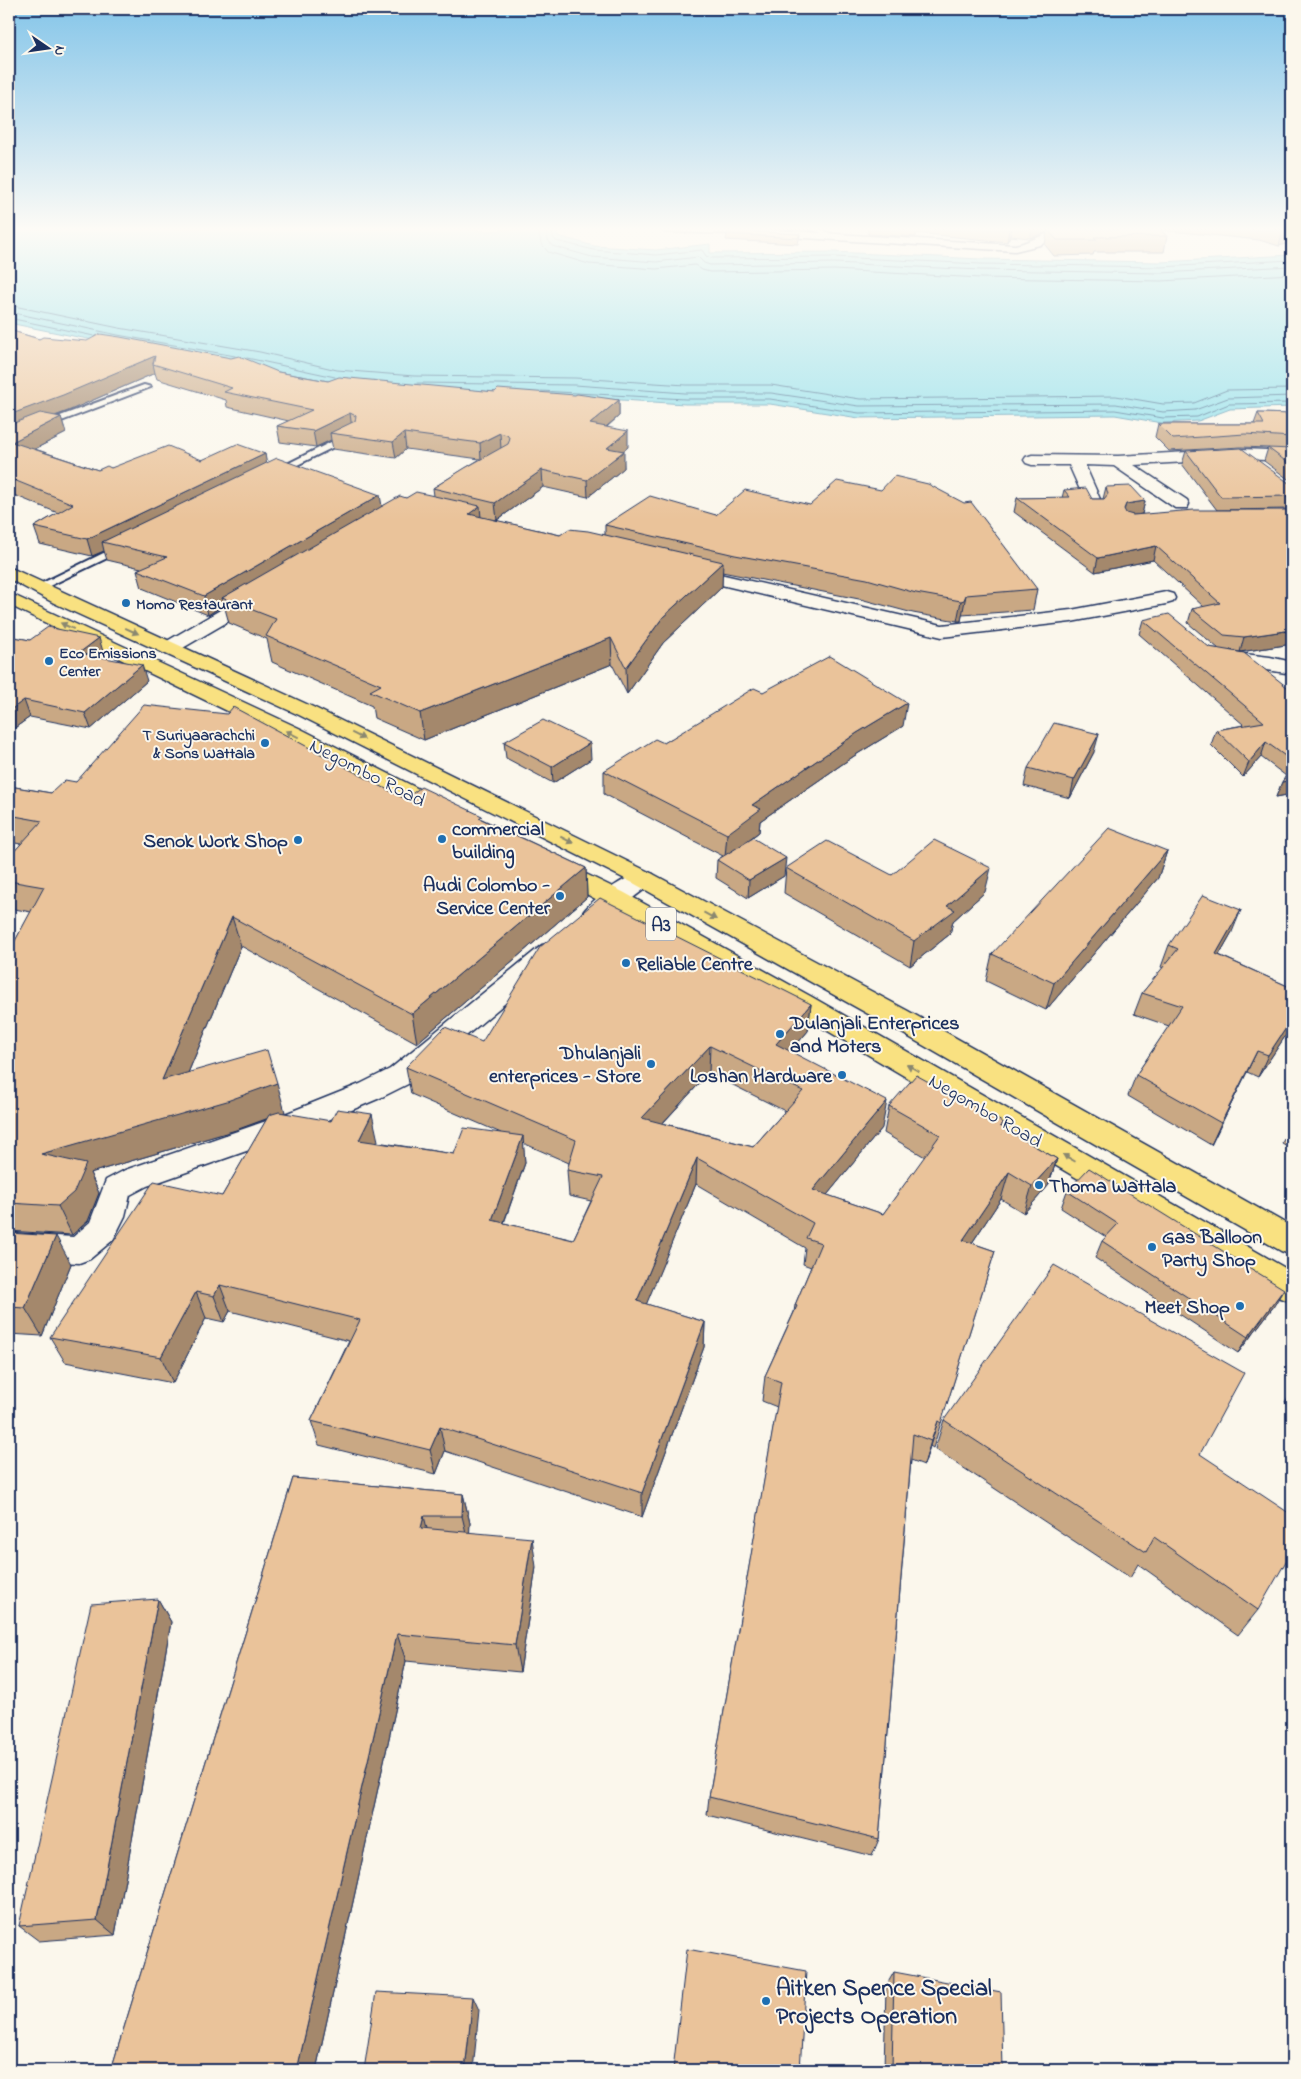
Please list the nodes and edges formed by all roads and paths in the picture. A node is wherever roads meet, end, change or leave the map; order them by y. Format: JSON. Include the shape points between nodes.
{"nodes":[{"id":1,"x":147,"y":387,"type":"dead end"},
{"id":2,"x":353,"y":434,"type":"edge"},
{"id":3,"x":9,"y":438,"type":"edge"},
{"id":4,"x":1241,"y":454,"type":"junction"},
{"id":5,"x":1292,"y":456,"type":"edge"},
{"id":6,"x":1032,"y":460,"type":"dead end"},
{"id":7,"x":1075,"y":460,"type":"junction"},
{"id":8,"x":1118,"y":460,"type":"junction"},
{"id":9,"x":1263,"y":470,"type":"edge"},
{"id":10,"x":263,"y":478,"type":"edge"},
{"id":11,"x":1095,"y":506,"type":"edge"},
{"id":12,"x":1181,"y":513,"type":"edge"},
{"id":13,"x":138,"y":539,"type":"edge"},
{"id":14,"x":671,"y":568,"type":"edge"},
{"id":15,"x":9,"y":572,"type":"edge"},
{"id":16,"x":39,"y":587,"type":"junction"},
{"id":17,"x":272,"y":587,"type":"edge"},
{"id":18,"x":9,"y":598,"type":"edge"},
{"id":19,"x":1158,"y":605,"type":"dead end"},
{"id":20,"x":169,"y":648,"type":"junction"},
{"id":21,"x":1205,"y":650,"type":"edge"},
{"id":22,"x":1292,"y":668,"type":"edge"},
{"id":23,"x":466,"y":822,"type":"edge"},
{"id":24,"x":536,"y":858,"type":"edge"},
{"id":25,"x":644,"y":879,"type":"junction"},
{"id":26,"x":614,"y":898,"type":"junction"},
{"id":27,"x":1292,"y":1242,"type":"edge"},
{"id":28,"x":9,"y":1246,"type":"edge"},
{"id":29,"x":1292,"y":1288,"type":"edge"}],
"edges":[{"from":1,"to":3,"type":"lane"},
{"from":2,"to":10,"type":"lane"},
{"from":4,"to":5,"type":"street"},
{"from":4,"to":8,"type":"street"},
{"from":4,"to":9,"type":"street"},
{"from":6,"to":7,"type":"street"},
{"from":7,"to":8,"type":"street"},
{"from":7,"to":11,"type":"street"},
{"from":8,"to":12,"type":"street"},
{"from":13,"to":16,"type":"lane"},
{"from":14,"to":19,"type":"street","via":[[942,631]]},
{"from":15,"to":16,"type":"highway","name":"Negombo Road","number":"A3"},
{"from":16,"to":20,"type":"highway","name":"Negombo Road","number":"A3","one_way":true},
{"from":17,"to":20,"type":"street"},
{"from":23,"to":18,"type":"highway","name":"Negombo Road","one_way":true,"via":[[293,734]]},
{"from":20,"to":25,"type":"highway","name":"Negombo Road","number":"A3","one_way":true,"via":[[382,748]]},
{"from":21,"to":22,"type":"street","via":[[1213,656]]},
{"from":24,"to":26,"type":"highway","name":"Negombo Road","number":"A3"},
{"from":25,"to":26,"type":"street"},
{"from":25,"to":27,"type":"highway","name":"Negombo Road","number":"A3","one_way":true,"via":[[898,1018]]},
{"from":26,"to":28,"type":"street","via":[[400,1076],[285,1126],[136,1178],[117,1188],[102,1231],[79,1250]]},
{"from":29,"to":26,"type":"highway","name":"Negombo Road","number":"A3","one_way":true}]}
